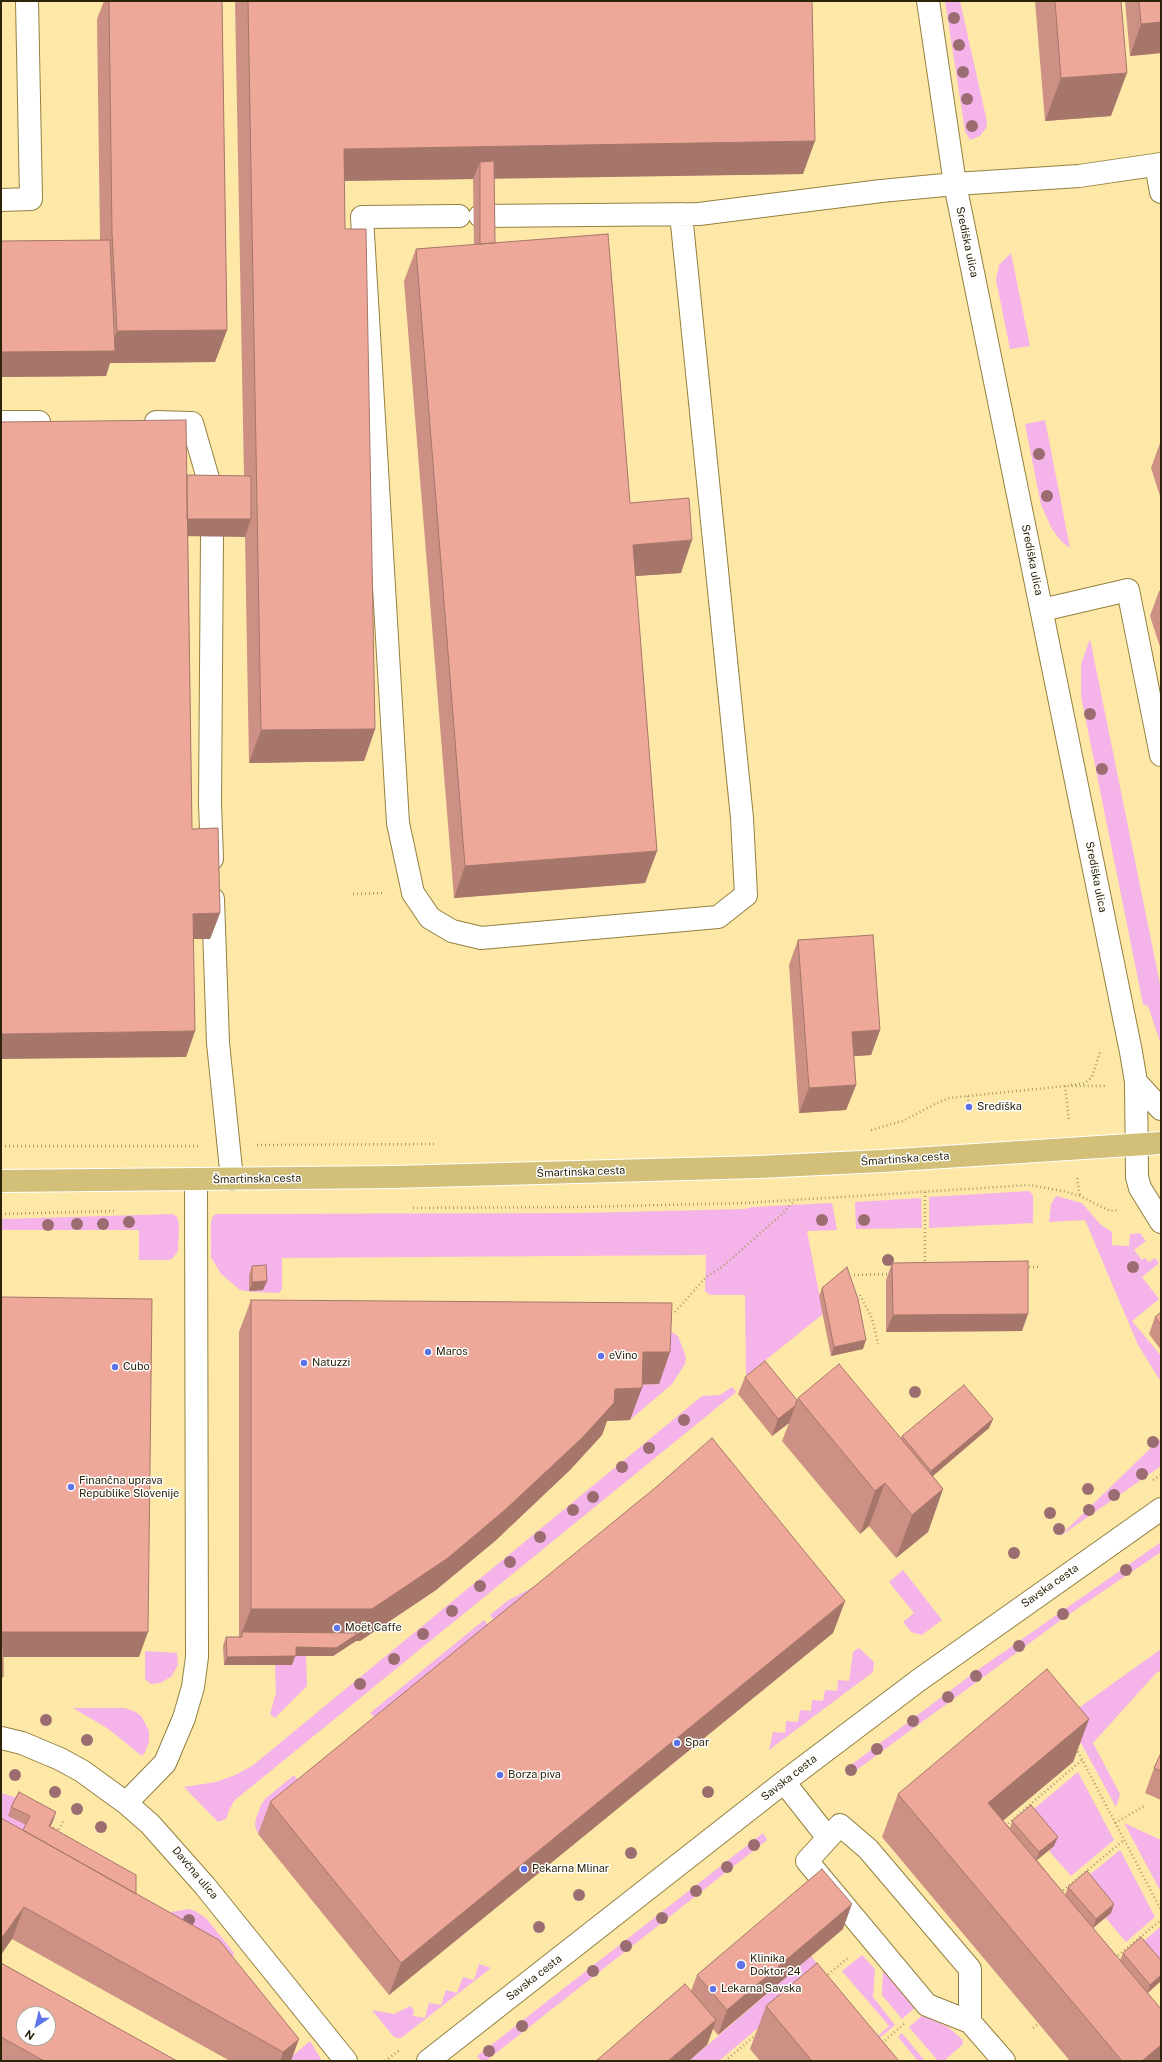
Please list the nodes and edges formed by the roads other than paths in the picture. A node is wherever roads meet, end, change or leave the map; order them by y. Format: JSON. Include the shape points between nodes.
{"nodes":[{"id":1,"x":27,"y":1,"type":"edge"},
{"id":2,"x":928,"y":1,"type":"edge"},
{"id":3,"x":1159,"y":164,"type":"edge"},
{"id":4,"x":955,"y":184,"type":"junction"},
{"id":5,"x":1161,"y":192,"type":"edge"},
{"id":6,"x":1,"y":200,"type":"edge"},
{"id":7,"x":681,"y":214,"type":"junction"},
{"id":8,"x":1,"y":422,"type":"edge"},
{"id":9,"x":57,"y":422,"type":"edge"},
{"id":10,"x":136,"y":422,"type":"edge"},
{"id":11,"x":212,"y":492,"type":"edge"},
{"id":12,"x":212,"y":536,"type":"edge"},
{"id":13,"x":1042,"y":610,"type":"junction"},
{"id":14,"x":1161,"y":755,"type":"edge"},
{"id":15,"x":1136,"y":1082,"type":"junction"},
{"id":16,"x":1161,"y":1109,"type":"edge"},
{"id":17,"x":1161,"y":1143,"type":"edge"},
{"id":18,"x":1137,"y":1144,"type":"junction"},
{"id":19,"x":232,"y":1179,"type":"junction"},
{"id":20,"x":196,"y":1180,"type":"junction"},
{"id":21,"x":1,"y":1181,"type":"edge"},
{"id":22,"x":1161,"y":1222,"type":"edge"},
{"id":23,"x":1161,"y":1509,"type":"edge"},
{"id":24,"x":1,"y":1738,"type":"edge"},
{"id":25,"x":784,"y":1782,"type":"junction"},
{"id":26,"x":126,"y":1803,"type":"junction"},
{"id":27,"x":834,"y":1831,"type":"junction"},
{"id":28,"x":970,"y":2022,"type":"junction"},
{"id":29,"x":346,"y":2061,"type":"edge"},
{"id":30,"x":428,"y":2061,"type":"edge"},
{"id":31,"x":1004,"y":2061,"type":"edge"}],
"edges":[{"from":1,"to":6,"type":"street","via":[[31,199]]},
{"from":2,"to":4,"type":"street","name":"Središka ulica"},
{"from":3,"to":4,"type":"street","via":[[1079,176]]},
{"from":3,"to":5,"type":"street"},
{"from":4,"to":7,"type":"street"},
{"from":4,"to":13,"type":"street","name":"Središka ulica"},
{"from":7,"to":7,"type":"street","via":[[362,217],[398,823],[412,893],[430,918],[452,931],[481,938],[718,917],[746,895],[742,818]]},
{"from":8,"to":9,"type":"street"},
{"from":10,"to":11,"type":"street","via":[[192,423]]},
{"from":12,"to":19,"type":"street","via":[[210,803],[218,1036]]},
{"from":13,"to":14,"type":"street","via":[[1128,590]]},
{"from":13,"to":15,"type":"street","name":"Središka ulica"},
{"from":15,"to":16,"type":"street"},
{"from":15,"to":18,"type":"street","name":"Središka ulica"},
{"from":17,"to":18,"type":"main road","name":"Šmartinska cesta"},
{"from":18,"to":19,"type":"main road","name":"Šmartinska cesta","via":[[882,1162],[759,1167]]},
{"from":18,"to":22,"type":"street","name":"Središka ulica","via":[[1137,1177],[1140,1188]]},
{"from":19,"to":20,"type":"main road","name":"Šmartinska cesta"},
{"from":20,"to":21,"type":"main road","name":"Šmartinska cesta"},
{"from":20,"to":26,"type":"street","via":[[197,1657],[193,1687],[184,1718],[165,1763]]},
{"from":23,"to":25,"type":"street","name":"Savska cesta","via":[[919,1680]]},
{"from":24,"to":26,"type":"street","name":"Davčna ulica","via":[[22,1743],[60,1759],[82,1771]]},
{"from":25,"to":27,"type":"street"},
{"from":25,"to":30,"type":"street","name":"Savska cesta"},
{"from":26,"to":29,"type":"street","name":"Davčna ulica","via":[[174,1849]]},
{"from":27,"to":28,"type":"street","via":[[868,1849],[970,1969]]},
{"from":27,"to":28,"type":"street","via":[[807,1861],[927,2005]]},
{"from":28,"to":31,"type":"street"}]}
